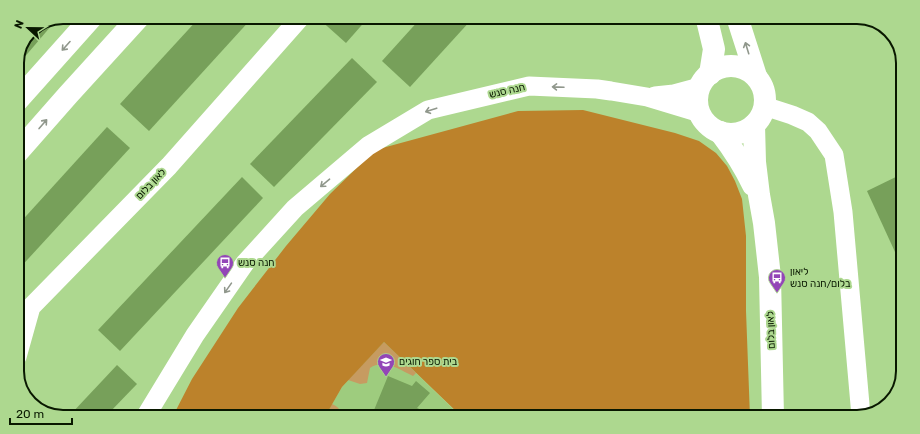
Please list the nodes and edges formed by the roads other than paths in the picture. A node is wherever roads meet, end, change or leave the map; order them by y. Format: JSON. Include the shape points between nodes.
{"nodes":[{"id":1,"x":86,"y":24,"type":"edge"},
{"id":2,"x":133,"y":24,"type":"edge"},
{"id":3,"x":295,"y":24,"type":"edge"},
{"id":4,"x":708,"y":24,"type":"edge"},
{"id":5,"x":739,"y":24,"type":"edge"},
{"id":6,"x":756,"y":76,"type":"junction"},
{"id":7,"x":705,"y":80,"type":"junction"},
{"id":8,"x":24,"y":93,"type":"edge"},
{"id":9,"x":647,"y":97,"type":"junction"},
{"id":10,"x":764,"y":106,"type":"junction"},
{"id":11,"x":700,"y":113,"type":"junction"},
{"id":12,"x":754,"y":125,"type":"junction"},
{"id":13,"x":720,"y":132,"type":"junction"},
{"id":14,"x":24,"y":145,"type":"edge"},
{"id":15,"x":759,"y":195,"type":"junction"},
{"id":16,"x":24,"y":332,"type":"edge"},
{"id":17,"x":149,"y":410,"type":"edge"},
{"id":18,"x":773,"y":410,"type":"edge"},
{"id":19,"x":861,"y":410,"type":"edge"}],
"edges":[{"from":1,"to":8,"type":"street","one_way":true},
{"from":14,"to":2,"type":"street","one_way":true},
{"from":3,"to":16,"type":"street","name":"לאון בלום","via":[[169,166],[31,307]]},
{"from":4,"to":7,"type":"street","via":[[714,49]]},
{"from":6,"to":5,"type":"street","one_way":true},
{"from":6,"to":7,"type":"street","via":[[748,70],[729,66],[719,68]]},
{"from":6,"to":10,"type":"street","via":[[764,90]]},
{"from":7,"to":9,"type":"street","name":"חנה סנש","via":[[686,92]]},
{"from":7,"to":11,"type":"street","via":[[698,100]]},
{"from":9,"to":11,"type":"street","name":"חנה סנש"},
{"from":9,"to":17,"type":"street","name":"חנה סנש","one_way":true,"via":[[597,89],[529,86],[428,110],[368,146],[295,208],[245,263],[195,335]]},
{"from":10,"to":12,"type":"street","via":[[763,113]]},
{"from":10,"to":19,"type":"street","via":[[808,122],[818,131],[834,155],[843,212]]},
{"from":11,"to":13,"type":"street","via":[[712,128]]},
{"from":12,"to":13,"type":"street","via":[[738,133]]},
{"from":12,"to":15,"type":"street","name":"לאון בלום"},
{"from":13,"to":15,"type":"street","name":"לאון בלום","via":[[735,152]]},
{"from":15,"to":18,"type":"street","name":"לאון בלום","via":[[770,277]]}]}
